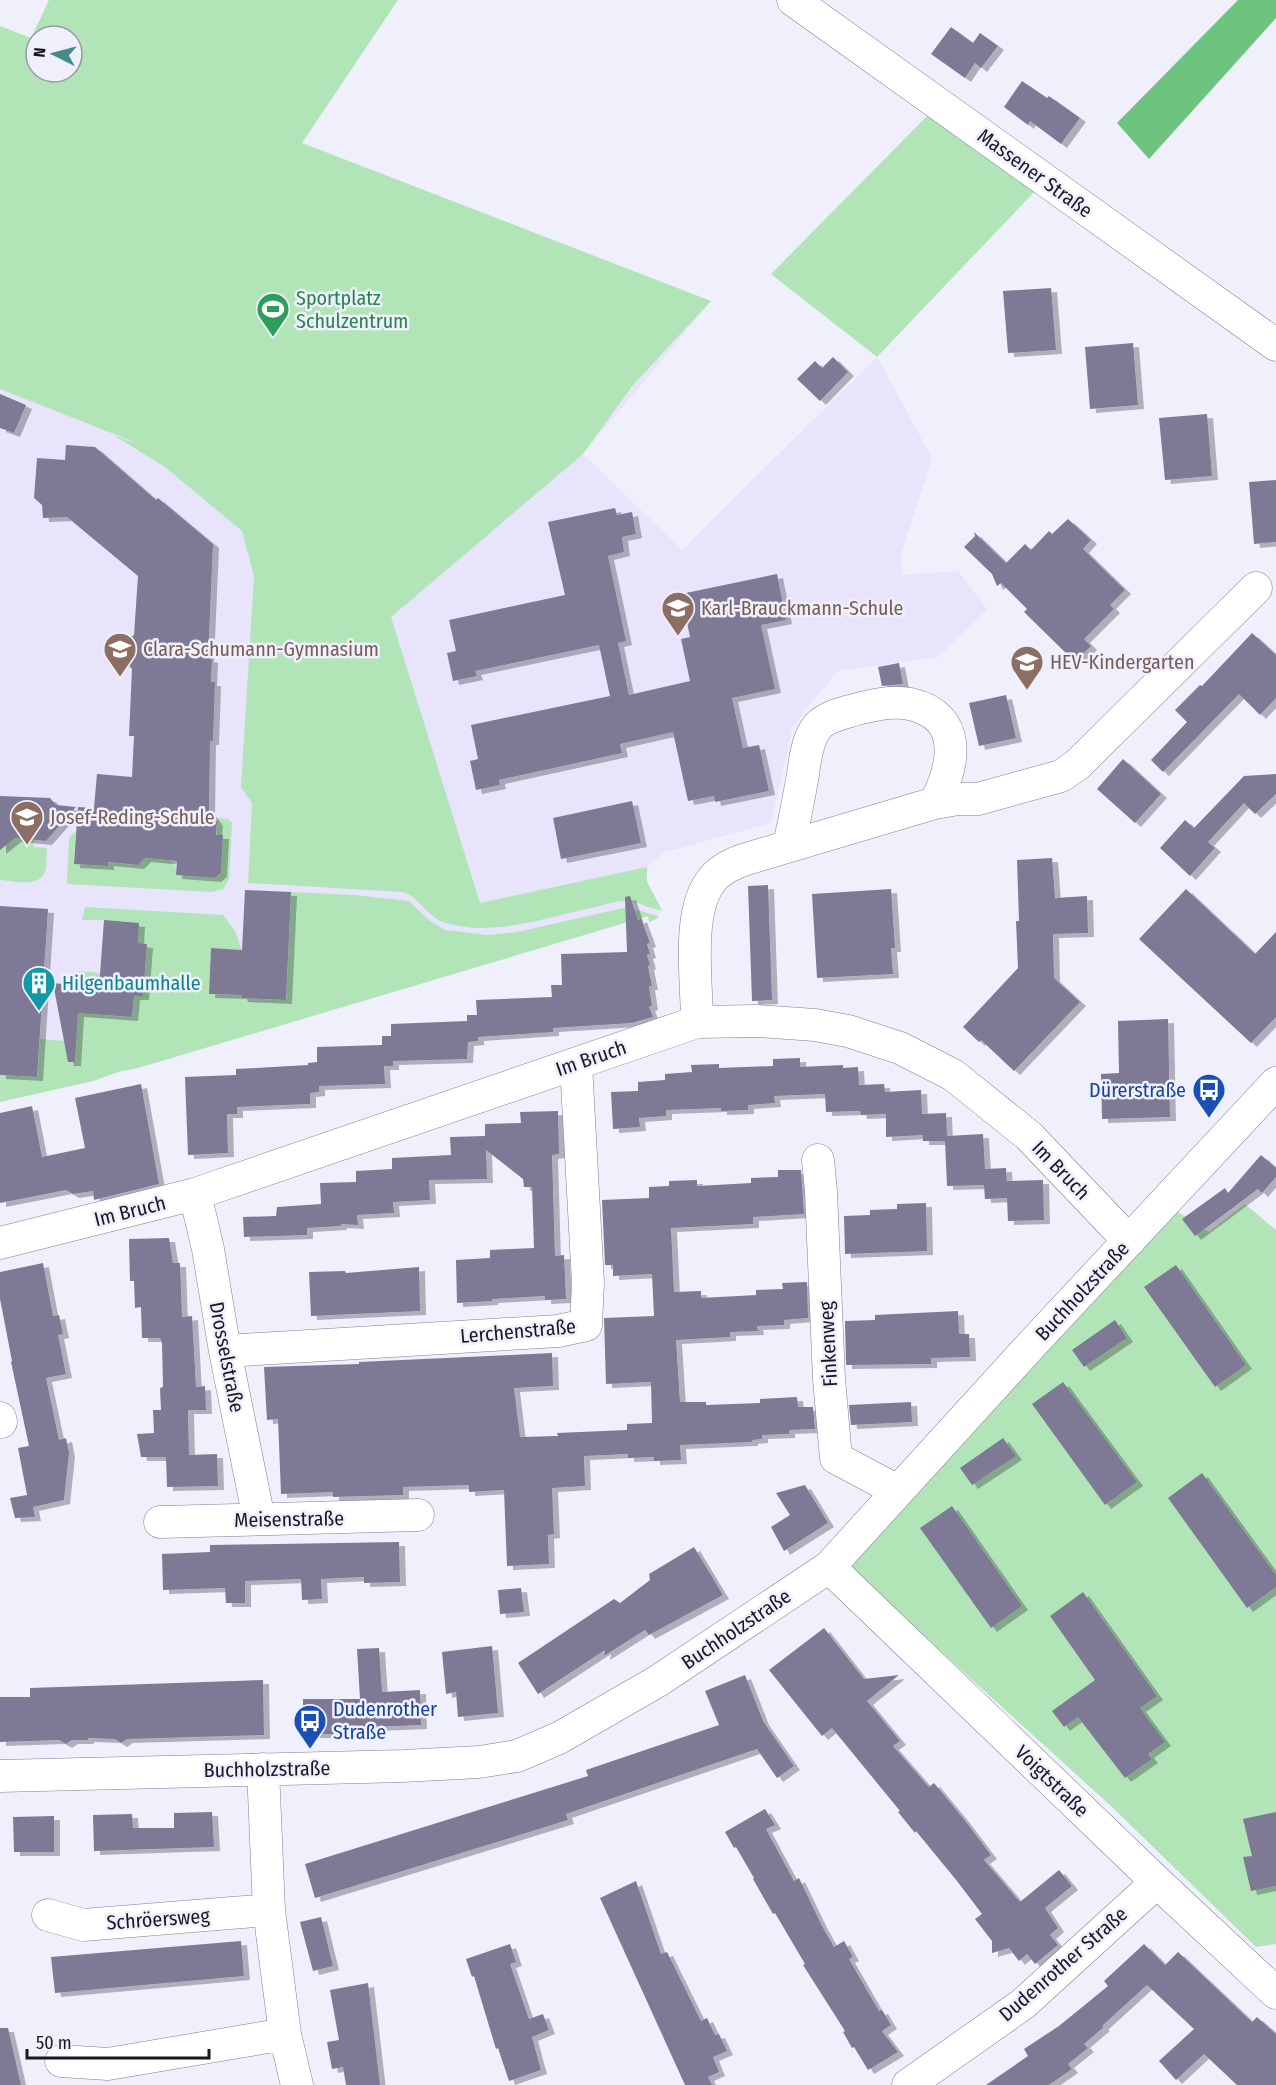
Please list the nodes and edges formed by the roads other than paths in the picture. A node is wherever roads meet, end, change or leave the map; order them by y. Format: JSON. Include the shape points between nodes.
{"nodes":[{"id":1,"x":793,"y":0,"type":"edge"},
{"id":2,"x":1276,"y":345,"type":"edge"},
{"id":3,"x":1256,"y":588,"type":"dead end"},
{"id":4,"x":935,"y":803,"type":"junction"},
{"id":5,"x":789,"y":846,"type":"junction"},
{"id":6,"x":697,"y":1022,"type":"junction"},
{"id":7,"x":576,"y":1064,"type":"junction"},
{"id":8,"x":1276,"y":1083,"type":"edge"},
{"id":9,"x":818,"y":1160,"type":"dead end"},
{"id":10,"x":195,"y":1194,"type":"junction"},
{"id":11,"x":1129,"y":1241,"type":"junction"},
{"id":12,"x":0,"y":1244,"type":"edge"},
{"id":13,"x":225,"y":1351,"type":"junction"},
{"id":14,"x":898,"y":1491,"type":"junction"},
{"id":15,"x":418,"y":1515,"type":"dead end"},
{"id":16,"x":259,"y":1519,"type":"junction"},
{"id":17,"x":160,"y":1522,"type":"dead end"},
{"id":18,"x":829,"y":1567,"type":"junction"},
{"id":19,"x":263,"y":1769,"type":"junction"},
{"id":20,"x":0,"y":1776,"type":"edge"},
{"id":21,"x":1157,"y":1882,"type":"junction"},
{"id":22,"x":269,"y":1910,"type":"junction"},
{"id":23,"x":48,"y":1915,"type":"dead end"},
{"id":24,"x":1276,"y":1993,"type":"edge"},
{"id":25,"x":285,"y":2034,"type":"junction"},
{"id":26,"x":61,"y":2061,"type":"dead end"},
{"id":27,"x":297,"y":2085,"type":"edge"},
{"id":28,"x":908,"y":2085,"type":"edge"}],
"edges":[{"from":1,"to":2,"type":"street","name":"Massener Straße"},
{"from":3,"to":4,"type":"street","via":[[1077,765],[1061,776],[978,799]]},
{"from":4,"to":5,"type":"street"},
{"from":4,"to":5,"type":"street","via":[[951,761],[952,740],[944,724],[926,710],[908,704],[874,705],[834,715],[815,728]]},
{"from":5,"to":6,"type":"street","via":[[725,868],[710,882],[700,900],[695,924]]},
{"from":6,"to":7,"type":"street","name":"Im Bruch"},
{"from":6,"to":11,"type":"street","name":"Im Bruch","via":[[815,1024],[900,1048],[953,1075],[1029,1137]]},
{"from":7,"to":10,"type":"street","name":"Im Bruch"},
{"from":7,"to":13,"type":"street","name":"Lerchenstraße","via":[[588,1283],[586,1324],[558,1331]]},
{"from":8,"to":11,"type":"street","name":"Buchholzstraße"},
{"from":9,"to":14,"type":"street","name":"Finkenweg","via":[[836,1458]]},
{"from":10,"to":12,"type":"street","name":"Im Bruch"},
{"from":10,"to":13,"type":"street","name":"Drosselstraße"},
{"from":11,"to":14,"type":"street","name":"Buchholzstraße"},
{"from":13,"to":16,"type":"street","name":"Drosselstraße"},
{"from":14,"to":18,"type":"street","name":"Buchholzstraße"},
{"from":15,"to":16,"type":"street","name":"Meisenstraße"},
{"from":16,"to":17,"type":"street","name":"Meisenstraße"},
{"from":18,"to":19,"type":"street","name":"Buchholzstraße","via":[[658,1681],[559,1738],[518,1756],[458,1763]]},
{"from":18,"to":21,"type":"street","name":"Voigtstraße"},
{"from":19,"to":20,"type":"street","name":"Buchholzstraße"},
{"from":19,"to":22,"type":"street"},
{"from":21,"to":24,"type":"street","name":"Voigtstraße"},
{"from":21,"to":28,"type":"street","name":"Dudenrother Straße","via":[[1023,2004]]},
{"from":22,"to":23,"type":"street","name":"Schröersweg","via":[[83,1925]]},
{"from":22,"to":25,"type":"street"},
{"from":25,"to":26,"type":"street","via":[[108,2064]]},
{"from":25,"to":27,"type":"street"}]}
